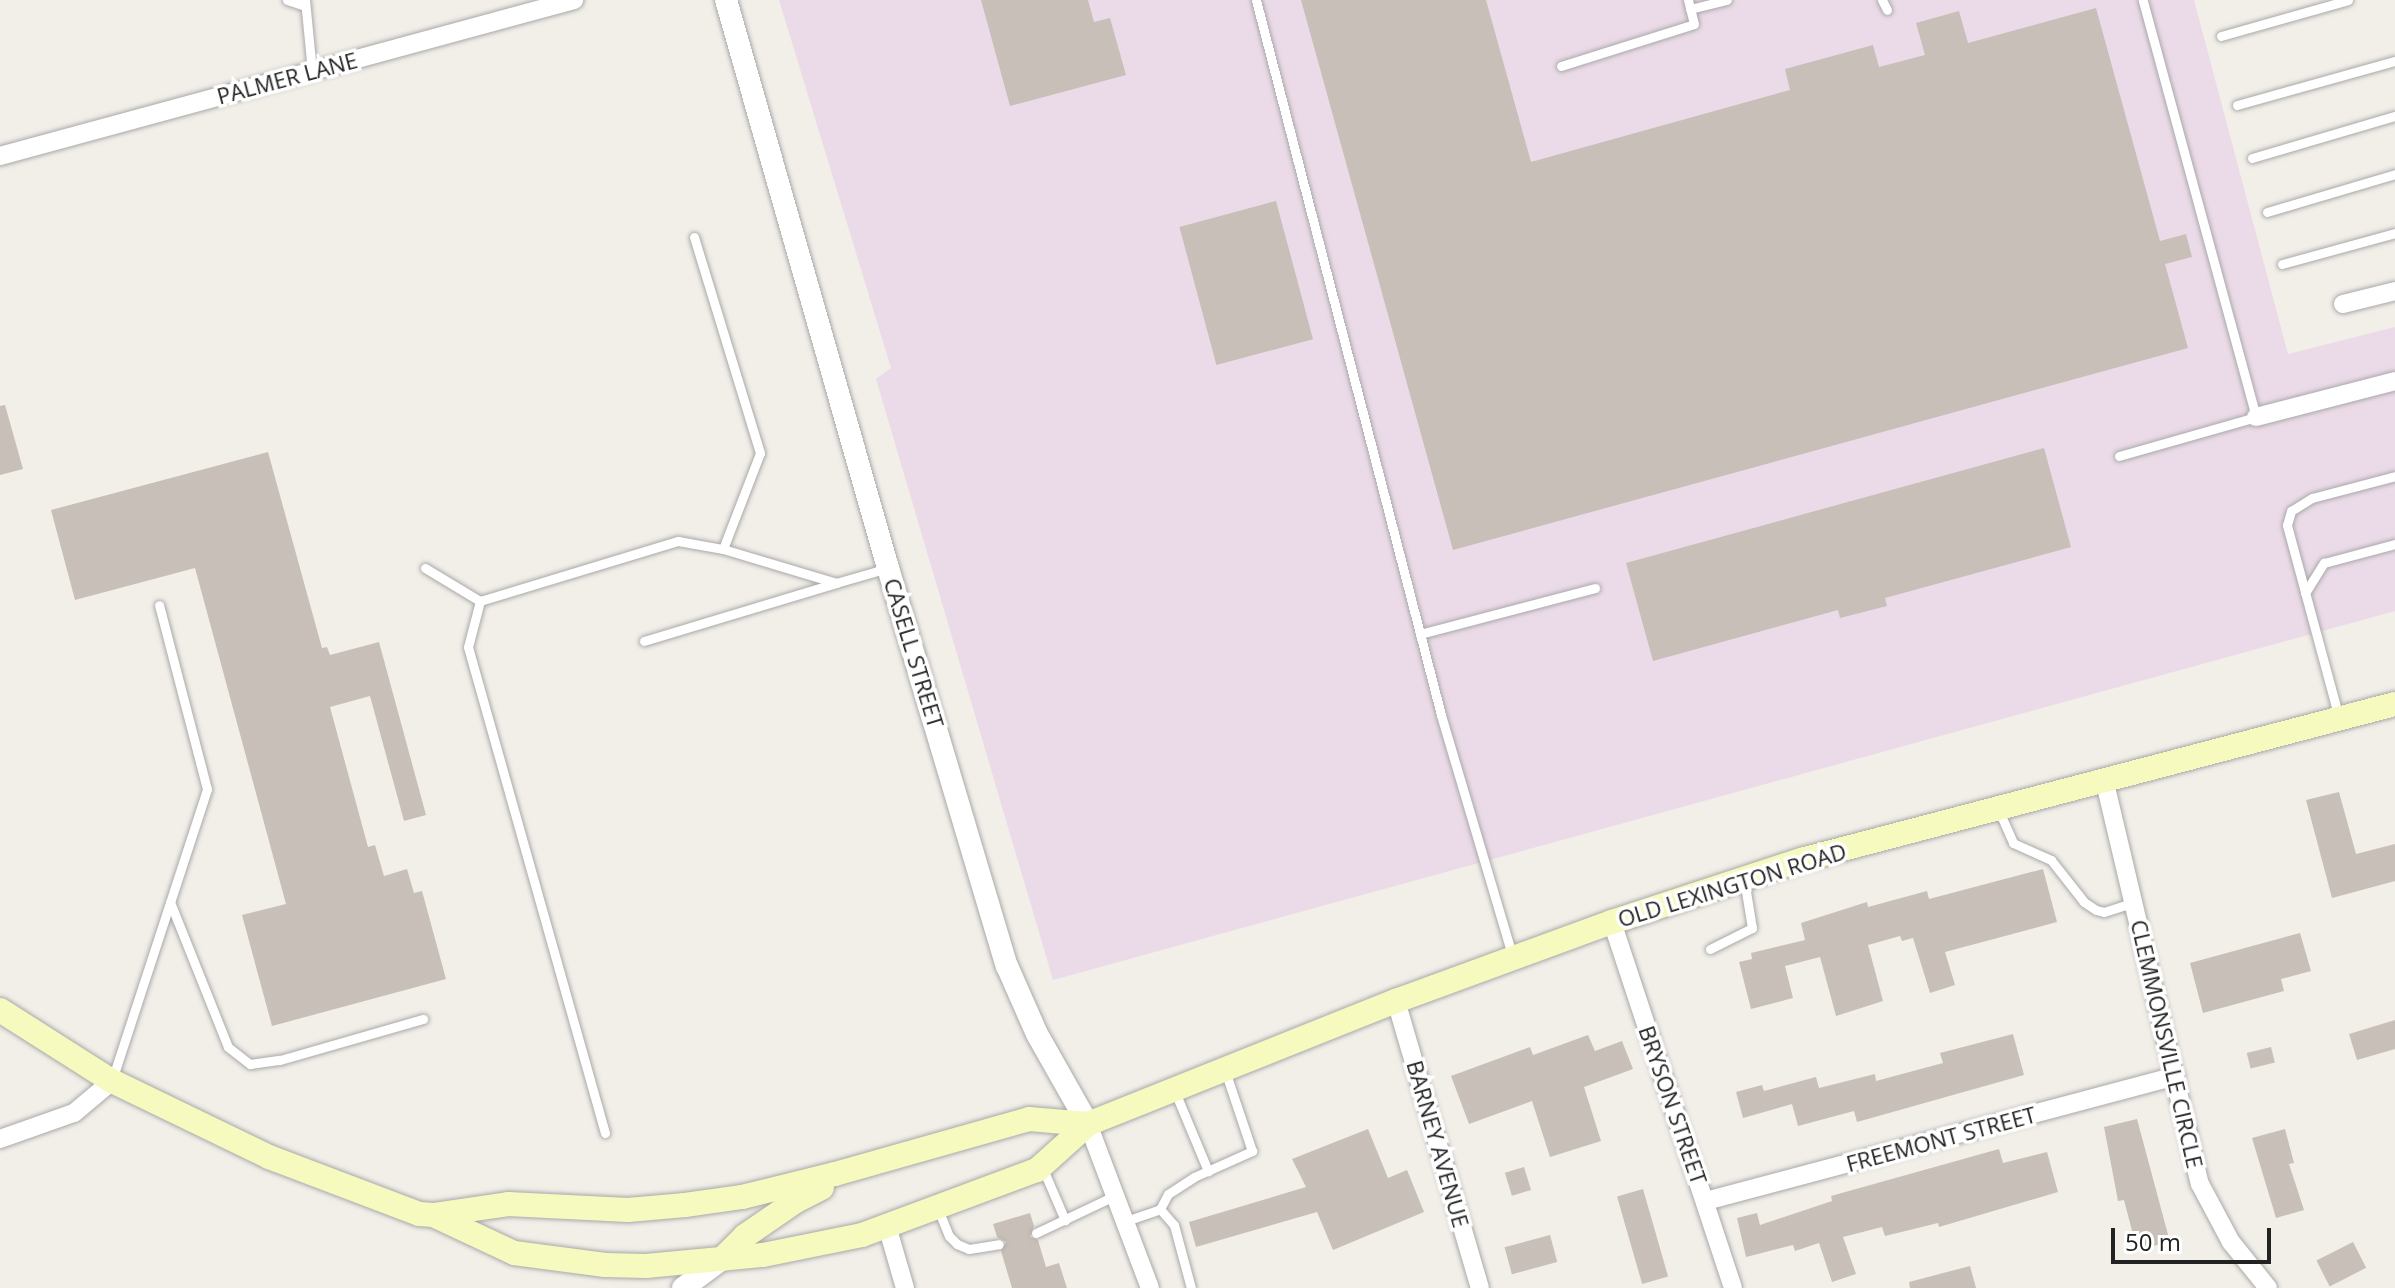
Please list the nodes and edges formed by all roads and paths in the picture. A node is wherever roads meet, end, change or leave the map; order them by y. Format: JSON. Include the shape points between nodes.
{"nodes":[{"id":1,"x":287,"y":0,"type":"edge"},
{"id":2,"x":574,"y":0,"type":"edge"},
{"id":3,"x":726,"y":0,"type":"edge"},
{"id":4,"x":1256,"y":0,"type":"edge"},
{"id":5,"x":1727,"y":0,"type":"edge"},
{"id":6,"x":2143,"y":0,"type":"edge"},
{"id":7,"x":2348,"y":0,"type":"edge"},
{"id":8,"x":305,"y":3,"type":"edge"},
{"id":9,"x":555,"y":3,"type":"edge"},
{"id":10,"x":1689,"y":4,"type":"edge"},
{"id":11,"x":2221,"y":36,"type":"dead end"},
{"id":12,"x":2395,"y":61,"type":"edge"},
{"id":13,"x":1561,"y":66,"type":"dead end"},
{"id":14,"x":312,"y":71,"type":"junction"},
{"id":15,"x":2237,"y":105,"type":"dead end"},
{"id":16,"x":2395,"y":116,"type":"edge"},
{"id":17,"x":0,"y":156,"type":"edge"},
{"id":18,"x":2252,"y":158,"type":"dead end"},
{"id":19,"x":2395,"y":174,"type":"edge"},
{"id":20,"x":2267,"y":212,"type":"dead end"},
{"id":21,"x":2395,"y":233,"type":"edge"},
{"id":22,"x":694,"y":237,"type":"dead end"},
{"id":23,"x":2282,"y":264,"type":"dead end"},
{"id":24,"x":2395,"y":291,"type":"edge"},
{"id":25,"x":2343,"y":304,"type":"dead end"},
{"id":26,"x":2395,"y":381,"type":"edge"},
{"id":27,"x":2256,"y":417,"type":"junction"},
{"id":28,"x":2119,"y":456,"type":"dead end"},
{"id":29,"x":2395,"y":476,"type":"edge"},
{"id":30,"x":2395,"y":544,"type":"edge"},
{"id":31,"x":723,"y":549,"type":"junction"},
{"id":32,"x":425,"y":568,"type":"dead end"},
{"id":33,"x":888,"y":568,"type":"junction"},
{"id":34,"x":836,"y":583,"type":"junction"},
{"id":35,"x":1595,"y":588,"type":"dead end"},
{"id":36,"x":2305,"y":593,"type":"junction"},
{"id":37,"x":480,"y":601,"type":"junction"},
{"id":38,"x":159,"y":605,"type":"dead end"},
{"id":39,"x":1420,"y":634,"type":"junction"},
{"id":40,"x":644,"y":641,"type":"dead end"},
{"id":41,"x":2395,"y":704,"type":"edge"},
{"id":42,"x":2339,"y":719,"type":"junction"},
{"id":43,"x":2105,"y":783,"type":"junction"},
{"id":44,"x":1999,"y":810,"type":"junction"},
{"id":45,"x":1744,"y":879,"type":"junction"},
{"id":46,"x":170,"y":902,"type":"junction"},
{"id":47,"x":2134,"y":902,"type":"junction"},
{"id":48,"x":1612,"y":922,"type":"junction"},
{"id":49,"x":1710,"y":949,"type":"dead end"},
{"id":50,"x":1513,"y":958,"type":"junction"},
{"id":51,"x":1396,"y":1001,"type":"junction"},
{"id":52,"x":0,"y":1010,"type":"edge"},
{"id":53,"x":423,"y":1019,"type":"dead end"},
{"id":54,"x":1225,"y":1071,"type":"junction"},
{"id":55,"x":2176,"y":1076,"type":"junction"},
{"id":56,"x":112,"y":1081,"type":"junction"},
{"id":57,"x":1175,"y":1092,"type":"junction"},
{"id":58,"x":1088,"y":1124,"type":"junction"},
{"id":59,"x":605,"y":1133,"type":"dead end"},
{"id":60,"x":0,"y":1139,"type":"edge"},
{"id":61,"x":871,"y":1165,"type":"junction"},
{"id":62,"x":1042,"y":1166,"type":"junction"},
{"id":63,"x":1208,"y":1171,"type":"junction"},
{"id":64,"x":1116,"y":1195,"type":"junction"},
{"id":65,"x":1706,"y":1201,"type":"junction"},
{"id":66,"x":937,"y":1208,"type":"junction"},
{"id":67,"x":1160,"y":1209,"type":"junction"},
{"id":68,"x":433,"y":1215,"type":"junction"},
{"id":69,"x":1065,"y":1220,"type":"junction"},
{"id":70,"x":1126,"y":1221,"type":"junction"},
{"id":71,"x":887,"y":1226,"type":"junction"},
{"id":72,"x":1036,"y":1233,"type":"dead end"},
{"id":73,"x":999,"y":1244,"type":"dead end"},
{"id":74,"x":722,"y":1259,"type":"junction"},
{"id":75,"x":683,"y":1288,"type":"edge"},
{"id":76,"x":905,"y":1288,"type":"edge"},
{"id":77,"x":1150,"y":1288,"type":"edge"},
{"id":78,"x":1191,"y":1288,"type":"edge"},
{"id":79,"x":1480,"y":1288,"type":"edge"},
{"id":80,"x":1733,"y":1288,"type":"edge"},
{"id":81,"x":2268,"y":1288,"type":"edge"}],
"edges":[{"from":1,"to":8,"type":"lane"},
{"from":2,"to":9,"type":"street","name":"PALMER LANE"},
{"from":3,"to":33,"type":"street","name":"CASELL STREET"},
{"from":4,"to":39,"type":"lane"},
{"from":5,"to":10,"type":"lane"},
{"from":6,"to":27,"type":"lane"},
{"from":7,"to":11,"type":"lane"},
{"from":8,"to":14,"type":"lane"},
{"from":9,"to":14,"type":"street","name":"PALMER LANE"},
{"from":10,"to":13,"type":"lane","via":[[1694,24]]},
{"from":12,"to":15,"type":"lane"},
{"from":14,"to":17,"type":"street","name":"PALMER LANE"},
{"from":16,"to":18,"type":"lane"},
{"from":19,"to":20,"type":"lane"},
{"from":21,"to":23,"type":"lane"},
{"from":22,"to":31,"type":"lane","via":[[760,453]]},
{"from":24,"to":25,"type":"street"},
{"from":26,"to":27,"type":"street"},
{"from":27,"to":28,"type":"lane"},
{"from":29,"to":36,"type":"lane","via":[[2312,498],[2291,511],[2287,525]]},
{"from":30,"to":36,"type":"lane","via":[[2324,563]]},
{"from":31,"to":34,"type":"lane"},
{"from":31,"to":37,"type":"lane","via":[[678,541]]},
{"from":32,"to":37,"type":"lane"},
{"from":33,"to":34,"type":"lane"},
{"from":33,"to":58,"type":"street","name":"CASELL STREET","via":[[1007,966],[1037,1034]]},
{"from":34,"to":40,"type":"lane"},
{"from":35,"to":39,"type":"lane"},
{"from":36,"to":42,"type":"lane"},
{"from":37,"to":59,"type":"lane","via":[[468,647]]},
{"from":38,"to":46,"type":"lane","via":[[207,789]]},
{"from":39,"to":50,"type":"lane"},
{"from":41,"to":42,"type":"main road","name":"OLD LEXINGTON ROAD"},
{"from":42,"to":43,"type":"main road","name":"OLD LEXINGTON ROAD"},
{"from":43,"to":44,"type":"main road","name":"OLD LEXINGTON ROAD"},
{"from":43,"to":47,"type":"street","name":"CLEMMONSVILLE CIRCLE"},
{"from":44,"to":45,"type":"main road","name":"OLD LEXINGTON ROAD"},
{"from":44,"to":47,"type":"lane","via":[[2013,843],[2051,860],[2084,902],[2104,912]]},
{"from":45,"to":48,"type":"main road","name":"OLD LEXINGTON ROAD"},
{"from":45,"to":49,"type":"lane","via":[[1752,928]]},
{"from":46,"to":53,"type":"lane","via":[[228,1047],[250,1064]]},
{"from":46,"to":56,"type":"lane"},
{"from":47,"to":55,"type":"street","name":"CLEMMONSVILLE CIRCLE"},
{"from":48,"to":50,"type":"main road","name":"OLD LEXINGTON ROAD"},
{"from":48,"to":65,"type":"street","name":"BRYSON STREET"},
{"from":50,"to":51,"type":"main road","name":"OLD LEXINGTON ROAD"},
{"from":51,"to":54,"type":"main road","name":"OLD LEXINGTON ROAD"},
{"from":51,"to":79,"type":"street","name":"BARNEY AVENUE"},
{"from":52,"to":56,"type":"main road"},
{"from":54,"to":57,"type":"main road","name":"OLD LEXINGTON ROAD"},
{"from":54,"to":63,"type":"lane","via":[[1252,1151]]},
{"from":55,"to":65,"type":"street","name":"FREEMONT STREET"},
{"from":55,"to":81,"type":"street","name":"CLEMMONSVILLE CIRCLE","via":[[2200,1184],[2231,1242]]},
{"from":56,"to":60,"type":"street","via":[[74,1113]]},
{"from":56,"to":68,"type":"main road","via":[[269,1157]]},
{"from":57,"to":58,"type":"main road","name":"OLD LEXINGTON ROAD"},
{"from":57,"to":63,"type":"lane"},
{"from":58,"to":61,"type":"main road","name":"OLD LEXINGTON ROAD","via":[[1029,1119]]},
{"from":58,"to":62,"type":"main road","name":"OLD LEXINGTON ROAD"},
{"from":58,"to":64,"type":"street","name":"CASELL STREET"},
{"from":61,"to":68,"type":"main road","via":[[742,1197],[685,1205],[628,1210],[508,1204]]},
{"from":61,"to":74,"type":"main road","via":[[796,1201]]},
{"from":62,"to":66,"type":"main road","name":"OLD LEXINGTON ROAD"},
{"from":62,"to":69,"type":"lane"},
{"from":63,"to":67,"type":"lane","via":[[1168,1194]]},
{"from":64,"to":69,"type":"lane"},
{"from":64,"to":70,"type":"street","name":"CASELL STREET"},
{"from":65,"to":80,"type":"street","name":"BRYSON STREET"},
{"from":66,"to":71,"type":"main road","name":"OLD LEXINGTON ROAD"},
{"from":66,"to":73,"type":"lane","via":[[957,1244],[969,1249]]},
{"from":67,"to":70,"type":"lane"},
{"from":67,"to":78,"type":"lane","via":[[1174,1225]]},
{"from":68,"to":74,"type":"main road","via":[[514,1253],[565,1262],[646,1266]]},
{"from":69,"to":72,"type":"lane"},
{"from":70,"to":77,"type":"street","name":"CASELL STREET"},
{"from":71,"to":74,"type":"main road","name":"OLD LEXINGTON ROAD","via":[[805,1247]]},
{"from":71,"to":76,"type":"street"},
{"from":74,"to":75,"type":"street","name":"OLD LEXINGTON ROAD"}]}
